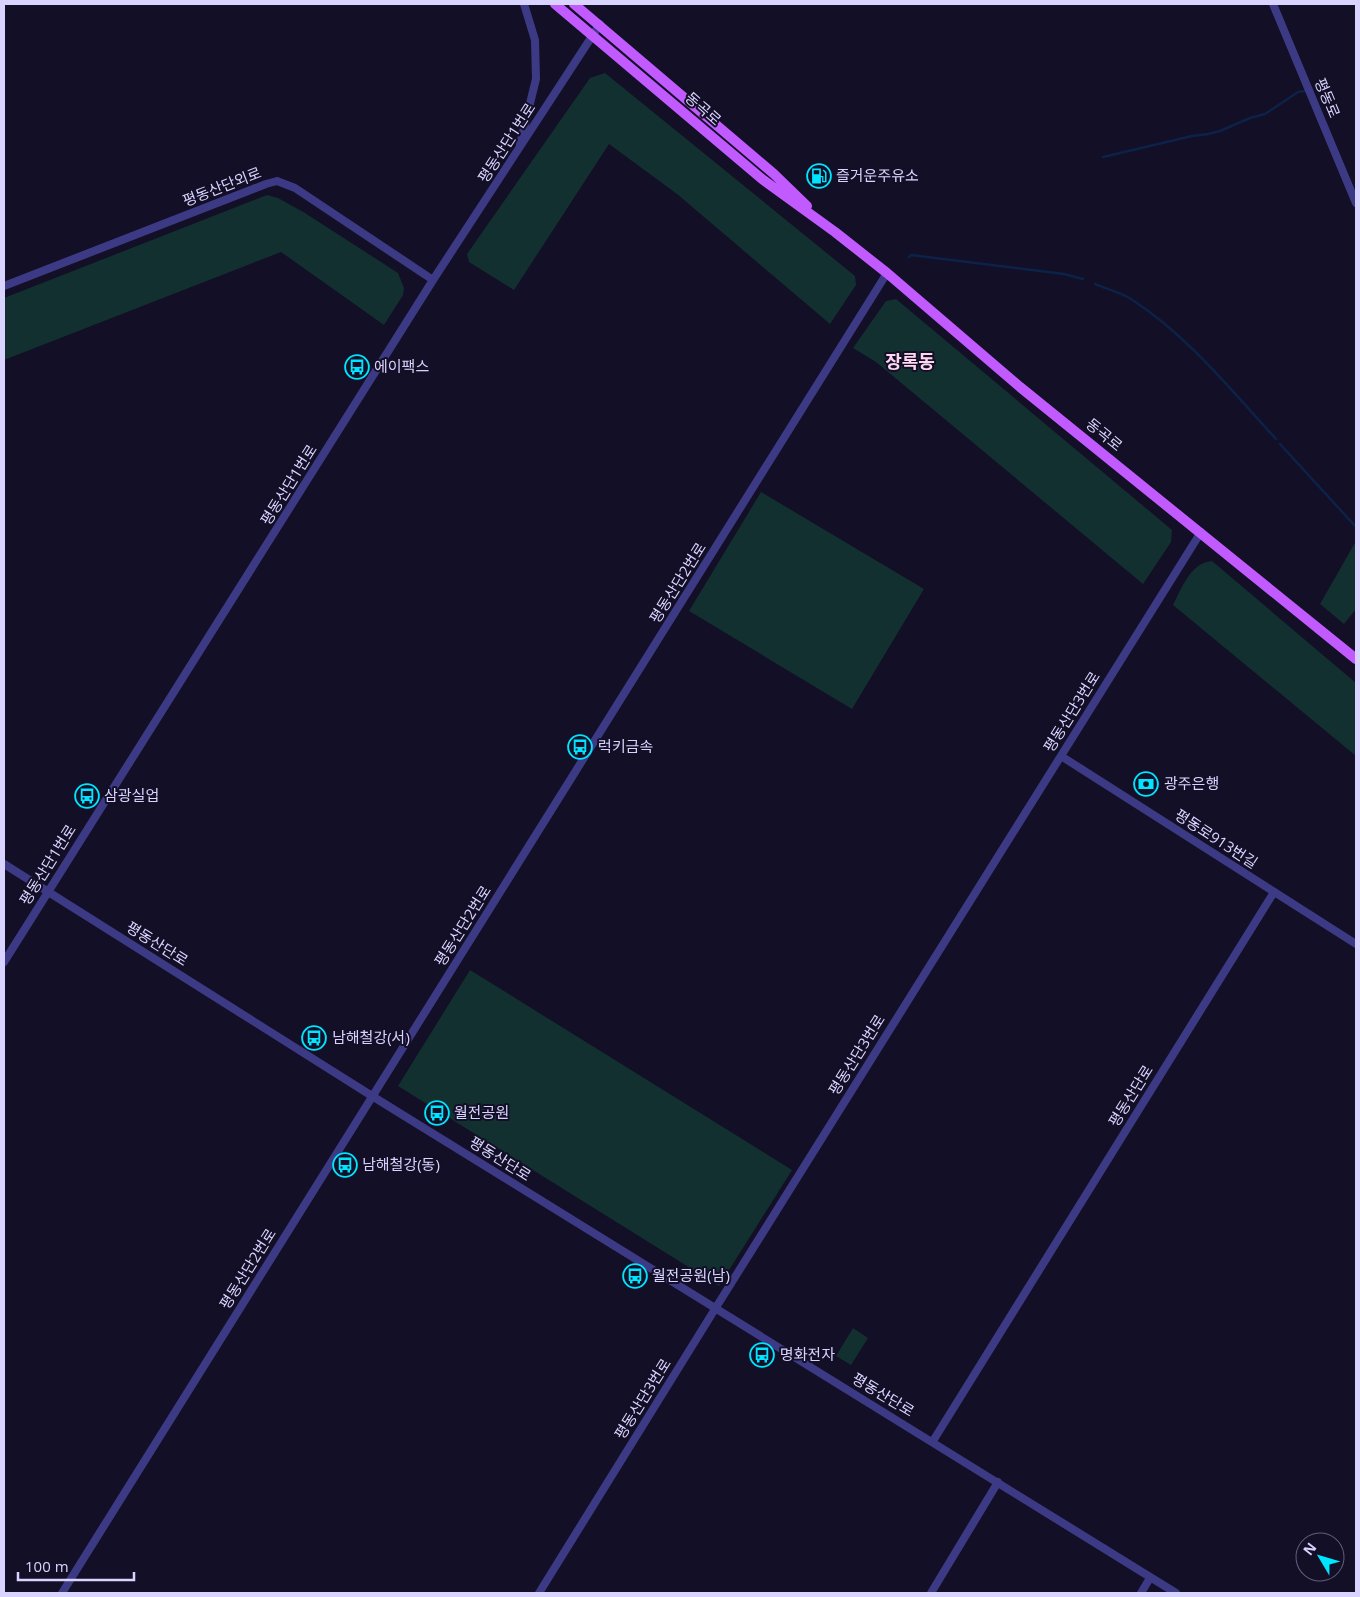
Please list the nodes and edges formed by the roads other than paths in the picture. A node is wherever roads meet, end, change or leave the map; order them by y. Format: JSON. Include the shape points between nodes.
{"nodes":[{"id":1,"x":524,"y":4,"type":"edge"},
{"id":2,"x":555,"y":4,"type":"edge"},
{"id":3,"x":574,"y":4,"type":"edge"},
{"id":4,"x":1273,"y":4,"type":"edge"},
{"id":5,"x":600,"y":24,"type":"junction"},
{"id":6,"x":593,"y":35,"type":"junction"},
{"id":7,"x":518,"y":151,"type":"junction"},
{"id":8,"x":1356,"y":204,"type":"edge"},
{"id":9,"x":835,"y":232,"type":"junction"},
{"id":10,"x":887,"y":273,"type":"junction"},
{"id":11,"x":434,"y":280,"type":"junction"},
{"id":12,"x":4,"y":286,"type":"edge"},
{"id":13,"x":1201,"y":532,"type":"junction"},
{"id":14,"x":1356,"y":660,"type":"edge"},
{"id":15,"x":1061,"y":756,"type":"junction"},
{"id":16,"x":4,"y":864,"type":"edge"},
{"id":17,"x":47,"y":892,"type":"junction"},
{"id":18,"x":1274,"y":892,"type":"junction"},
{"id":19,"x":1356,"y":944,"type":"edge"},
{"id":20,"x":4,"y":962,"type":"edge"},
{"id":21,"x":372,"y":1096,"type":"junction"},
{"id":22,"x":715,"y":1309,"type":"junction"},
{"id":23,"x":933,"y":1442,"type":"junction"},
{"id":24,"x":998,"y":1482,"type":"junction"},
{"id":25,"x":1150,"y":1578,"type":"junction"},
{"id":26,"x":62,"y":1593,"type":"edge"},
{"id":27,"x":539,"y":1593,"type":"edge"},
{"id":28,"x":931,"y":1593,"type":"edge"},
{"id":29,"x":1141,"y":1593,"type":"edge"},
{"id":30,"x":1176,"y":1593,"type":"edge"}],
"edges":[{"from":1,"to":7,"type":"street","via":[[535,40],[536,79]]},
{"from":2,"to":6,"type":"main road","name":"동곡로"},
{"from":3,"to":5,"type":"main road","name":"동곡로"},
{"from":4,"to":8,"type":"street","name":"평동로"},
{"from":5,"to":6,"type":"street","name":"평동산단1번로"},
{"from":5,"to":9,"type":"main road","name":"동곡로","via":[[774,174]]},
{"from":6,"to":7,"type":"street","name":"평동산단1번로"},
{"from":6,"to":9,"type":"main road","name":"동곡로","via":[[762,179]]},
{"from":7,"to":11,"type":"street","name":"평동산단1번로"},
{"from":9,"to":10,"type":"main road","name":"동곡로"},
{"from":10,"to":13,"type":"main road","name":"동곡로","via":[[1020,387]]},
{"from":10,"to":21,"type":"street","name":"평동산단2번로"},
{"from":11,"to":12,"type":"street","name":"평동산단외로","via":[[295,188],[277,181]]},
{"from":11,"to":17,"type":"street","name":"평동산단1번로"},
{"from":13,"to":14,"type":"main road","name":"동곡로"},
{"from":13,"to":15,"type":"street","name":"평동산단3번로"},
{"from":15,"to":18,"type":"street","name":"평동로913번길"},
{"from":15,"to":22,"type":"street","name":"평동산단3번로"},
{"from":16,"to":17,"type":"street","name":"평동산단로"},
{"from":17,"to":20,"type":"street","name":"평동산단1번로"},
{"from":17,"to":21,"type":"street","name":"평동산단로"},
{"from":18,"to":19,"type":"street","name":"평동로913번길"},
{"from":18,"to":23,"type":"street","name":"평동산단로"},
{"from":21,"to":22,"type":"street","name":"평동산단로"},
{"from":21,"to":26,"type":"street","name":"평동산단2번로"},
{"from":22,"to":23,"type":"street","name":"평동산단로"},
{"from":22,"to":27,"type":"street","name":"평동산단3번로"},
{"from":23,"to":24,"type":"street","name":"평동산단로"},
{"from":24,"to":25,"type":"street","name":"평동산단로"},
{"from":24,"to":28,"type":"street"},
{"from":25,"to":29,"type":"street"},
{"from":25,"to":30,"type":"street","name":"평동산단로"}]}
